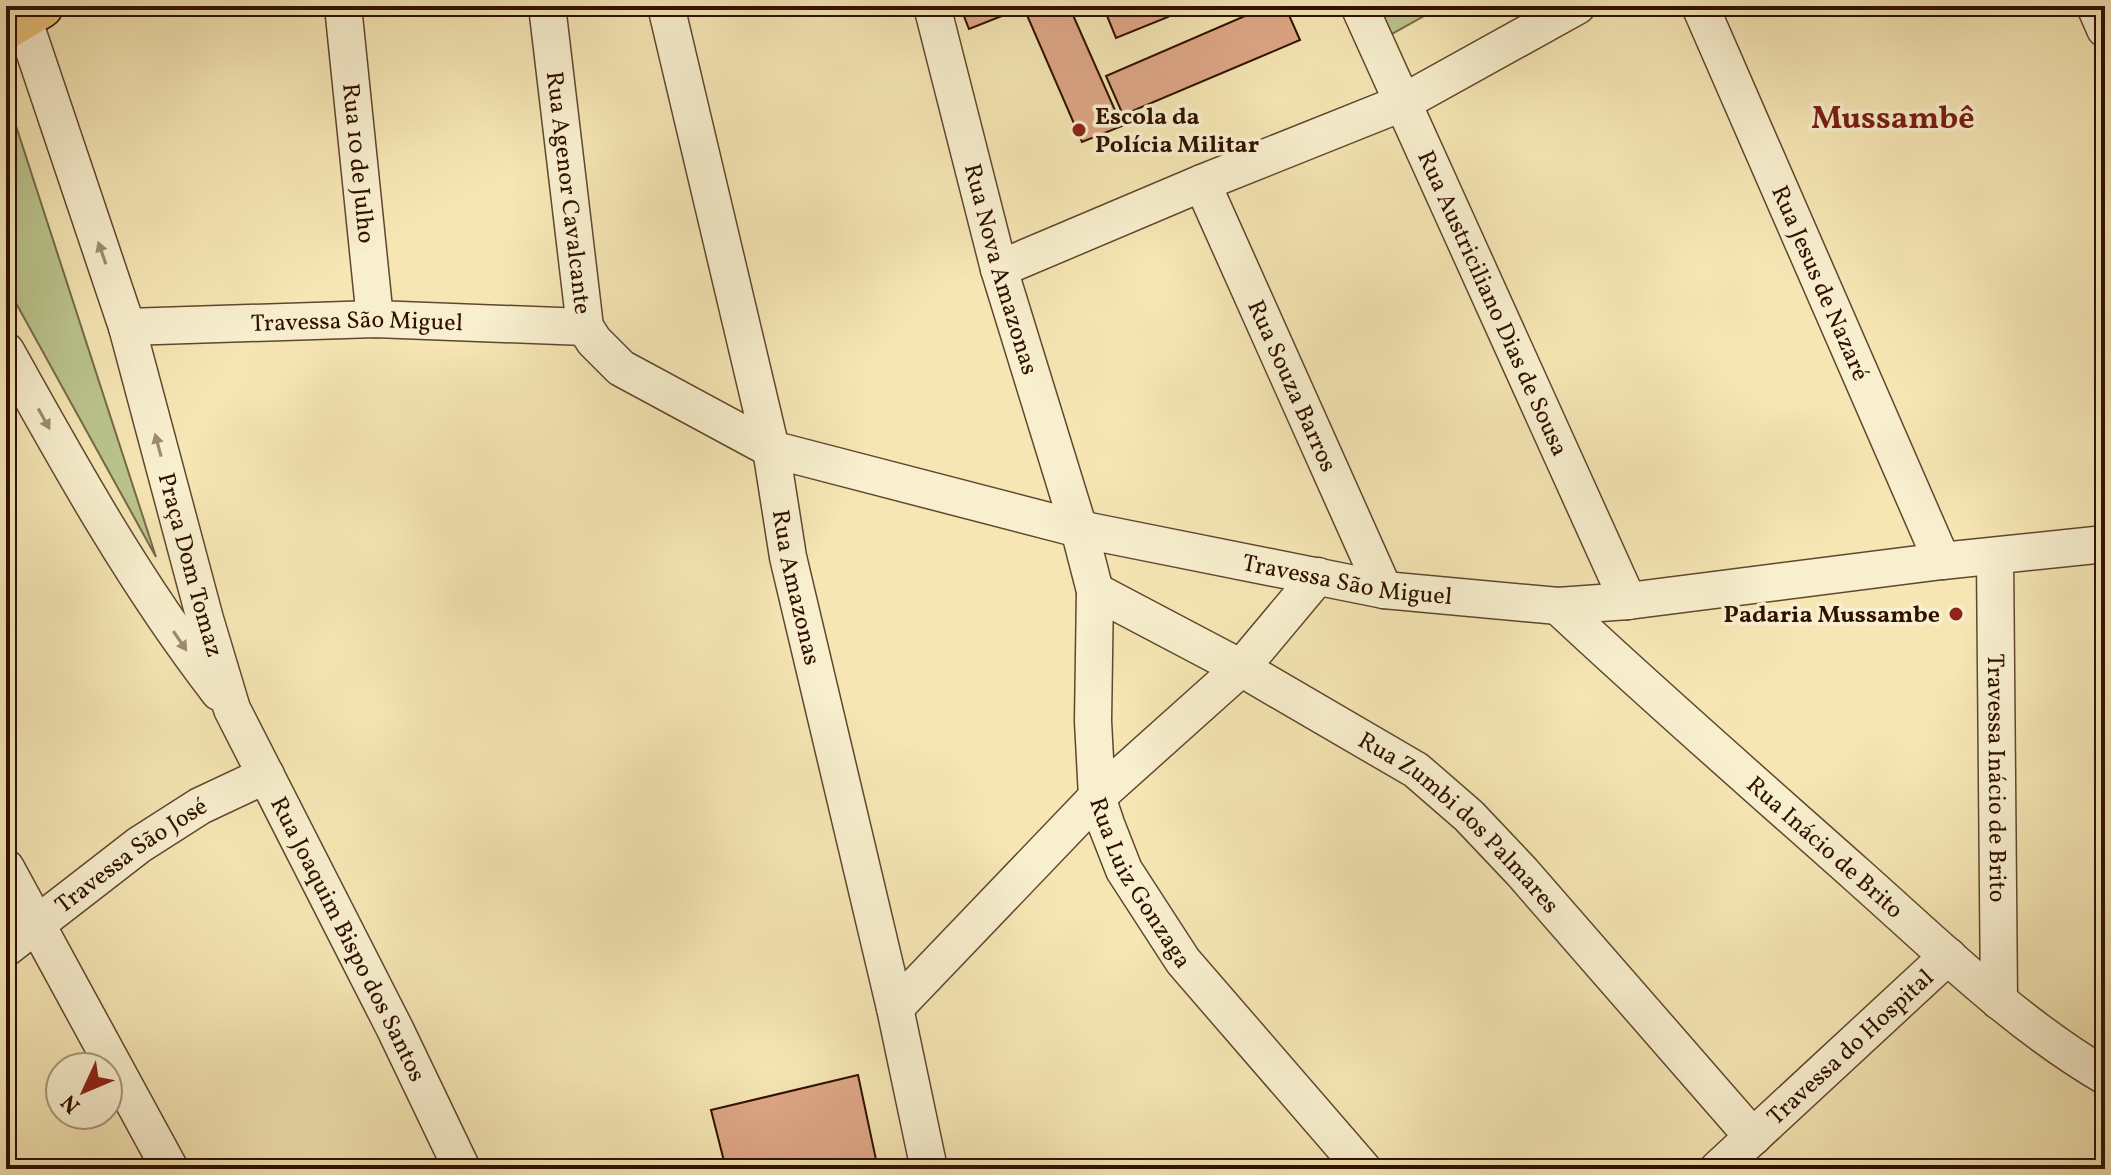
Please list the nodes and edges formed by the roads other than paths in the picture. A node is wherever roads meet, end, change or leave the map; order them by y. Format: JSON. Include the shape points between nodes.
{"nodes":[{"id":1,"x":343,"y":6,"type":"edge"},
{"id":2,"x":547,"y":6,"type":"edge"},
{"id":3,"x":666,"y":6,"type":"edge"},
{"id":4,"x":932,"y":6,"type":"edge"},
{"id":5,"x":1359,"y":6,"type":"edge"},
{"id":6,"x":1577,"y":6,"type":"edge"},
{"id":7,"x":1700,"y":6,"type":"edge"},
{"id":8,"x":2095,"y":6,"type":"edge"},
{"id":9,"x":23,"y":17,"type":"edge"},
{"id":10,"x":2105,"y":29,"type":"edge"},
{"id":11,"x":1402,"y":103,"type":"junction"},
{"id":12,"x":1202,"y":183,"type":"junction"},
{"id":13,"x":999,"y":269,"type":"junction"},
{"id":14,"x":375,"y":319,"type":"junction"},
{"id":15,"x":127,"y":327,"type":"junction"},
{"id":16,"x":585,"y":327,"type":"junction"},
{"id":17,"x":6,"y":351,"type":"edge"},
{"id":18,"x":621,"y":368,"type":"joint"},
{"id":19,"x":771,"y":449,"type":"junction"},
{"id":20,"x":1079,"y":529,"type":"junction"},
{"id":21,"x":2105,"y":544,"type":"edge"},
{"id":22,"x":1995,"y":556,"type":"junction"},
{"id":23,"x":1942,"y":561,"type":"junction"},
{"id":24,"x":1318,"y":576,"type":"junction"},
{"id":25,"x":1384,"y":590,"type":"junction"},
{"id":26,"x":1095,"y":591,"type":"junction"},
{"id":27,"x":1628,"y":601,"type":"junction"},
{"id":28,"x":1558,"y":606,"type":"junction"},
{"id":29,"x":1241,"y":668,"type":"junction"},
{"id":30,"x":232,"y":709,"type":"junction"},
{"id":31,"x":266,"y":775,"type":"junction"},
{"id":32,"x":1097,"y":797,"type":"junction"},
{"id":33,"x":6,"y":868,"type":"edge"},
{"id":34,"x":36,"y":923,"type":"junction"},
{"id":35,"x":6,"y":948,"type":"edge"},
{"id":36,"x":1948,"y":956,"type":"junction"},
{"id":37,"x":1999,"y":1001,"type":"junction"},
{"id":38,"x":895,"y":1008,"type":"junction"},
{"id":39,"x":2105,"y":1076,"type":"edge"},
{"id":40,"x":1737,"y":1159,"type":"edge"},
{"id":41,"x":170,"y":1169,"type":"edge"},
{"id":42,"x":462,"y":1169,"type":"edge"},
{"id":43,"x":929,"y":1169,"type":"edge"},
{"id":44,"x":1363,"y":1169,"type":"edge"}],
"edges":[{"from":1,"to":14,"type":"street","name":"Rua 10 de Julho"},
{"from":2,"to":16,"type":"street","name":"Rua Agenor Cavalcante"},
{"from":3,"to":19,"type":"street","name":"Rua Amazonas"},
{"from":4,"to":13,"type":"street","name":"Rua Nova Amazonas"},
{"from":5,"to":11,"type":"street","name":"Rua Austriciliano Dias de Sousa"},
{"from":6,"to":11,"type":"street"},
{"from":7,"to":23,"type":"street","name":"Rua Jesus de Nazaré"},
{"from":8,"to":10,"type":"street"},
{"from":15,"to":9,"type":"street","name":"Praça Dom Tomaz","one_way":true},
{"from":11,"to":12,"type":"street"},
{"from":11,"to":27,"type":"street","name":"Rua Austriciliano Dias de Sousa"},
{"from":12,"to":13,"type":"street"},
{"from":12,"to":25,"type":"street","name":"Rua Souza Barros"},
{"from":13,"to":20,"type":"street","name":"Rua Nova Amazonas"},
{"from":14,"to":15,"type":"street","name":"Travessa São Miguel"},
{"from":14,"to":16,"type":"street","name":"Travessa São Miguel"},
{"from":30,"to":15,"type":"street","name":"Praça Dom Tomaz","one_way":true},
{"from":16,"to":18,"type":"street","name":"Rua Agenor Cavalcante"},
{"from":17,"to":30,"type":"street","name":"Praça Dom Tomaz","one_way":true,"via":[[93,508],[182,645]]},
{"from":18,"to":19,"type":"street","name":"Travessa São Miguel"},
{"from":19,"to":20,"type":"street","name":"Travessa São Miguel"},
{"from":19,"to":38,"type":"street","name":"Rua Amazonas","via":[[788,557]]},
{"from":20,"to":24,"type":"street","name":"Travessa São Miguel"},
{"from":20,"to":26,"type":"street","name":"Rua Luiz Gonzaga"},
{"from":21,"to":22,"type":"street","name":"Travessa São Miguel"},
{"from":22,"to":23,"type":"street","name":"Travessa São Miguel"},
{"from":22,"to":37,"type":"street","name":"Travessa Inácio de Brito"},
{"from":23,"to":27,"type":"street","name":"Travessa São Miguel"},
{"from":24,"to":25,"type":"street","name":"Travessa São Miguel"},
{"from":24,"to":29,"type":"street"},
{"from":25,"to":28,"type":"street","name":"Travessa São Miguel"},
{"from":26,"to":29,"type":"street","name":"Rua Zumbi dos Palmares"},
{"from":26,"to":32,"type":"street","name":"Rua Luiz Gonzaga"},
{"from":27,"to":28,"type":"street","name":"Travessa São Miguel"},
{"from":28,"to":36,"type":"street","name":"Rua Inácio de Brito"},
{"from":29,"to":32,"type":"street"},
{"from":29,"to":40,"type":"street","name":"Rua Zumbi dos Palmares","via":[[1416,770],[1469,816],[1522,872]]},
{"from":30,"to":31,"type":"street","name":"Rua Joaquim Bispo dos Santos"},
{"from":31,"to":34,"type":"street","name":"Travessa São José","via":[[164,829]]},
{"from":31,"to":42,"type":"street","name":"Rua Joaquim Bispo dos Santos"},
{"from":32,"to":38,"type":"street"},
{"from":32,"to":44,"type":"street","name":"Rua Luiz Gonzaga","via":[[1124,870],[1183,961]]},
{"from":33,"to":34,"type":"street"},
{"from":34,"to":35,"type":"street","name":"Travessa São José"},
{"from":34,"to":41,"type":"street"},
{"from":36,"to":37,"type":"street","name":"Rua Inácio de Brito"},
{"from":36,"to":40,"type":"street","name":"Travessa do Hospital"},
{"from":37,"to":39,"type":"street","name":"Rua Inácio de Brito"},
{"from":38,"to":43,"type":"street","name":"Rua Amazonas"}]}
